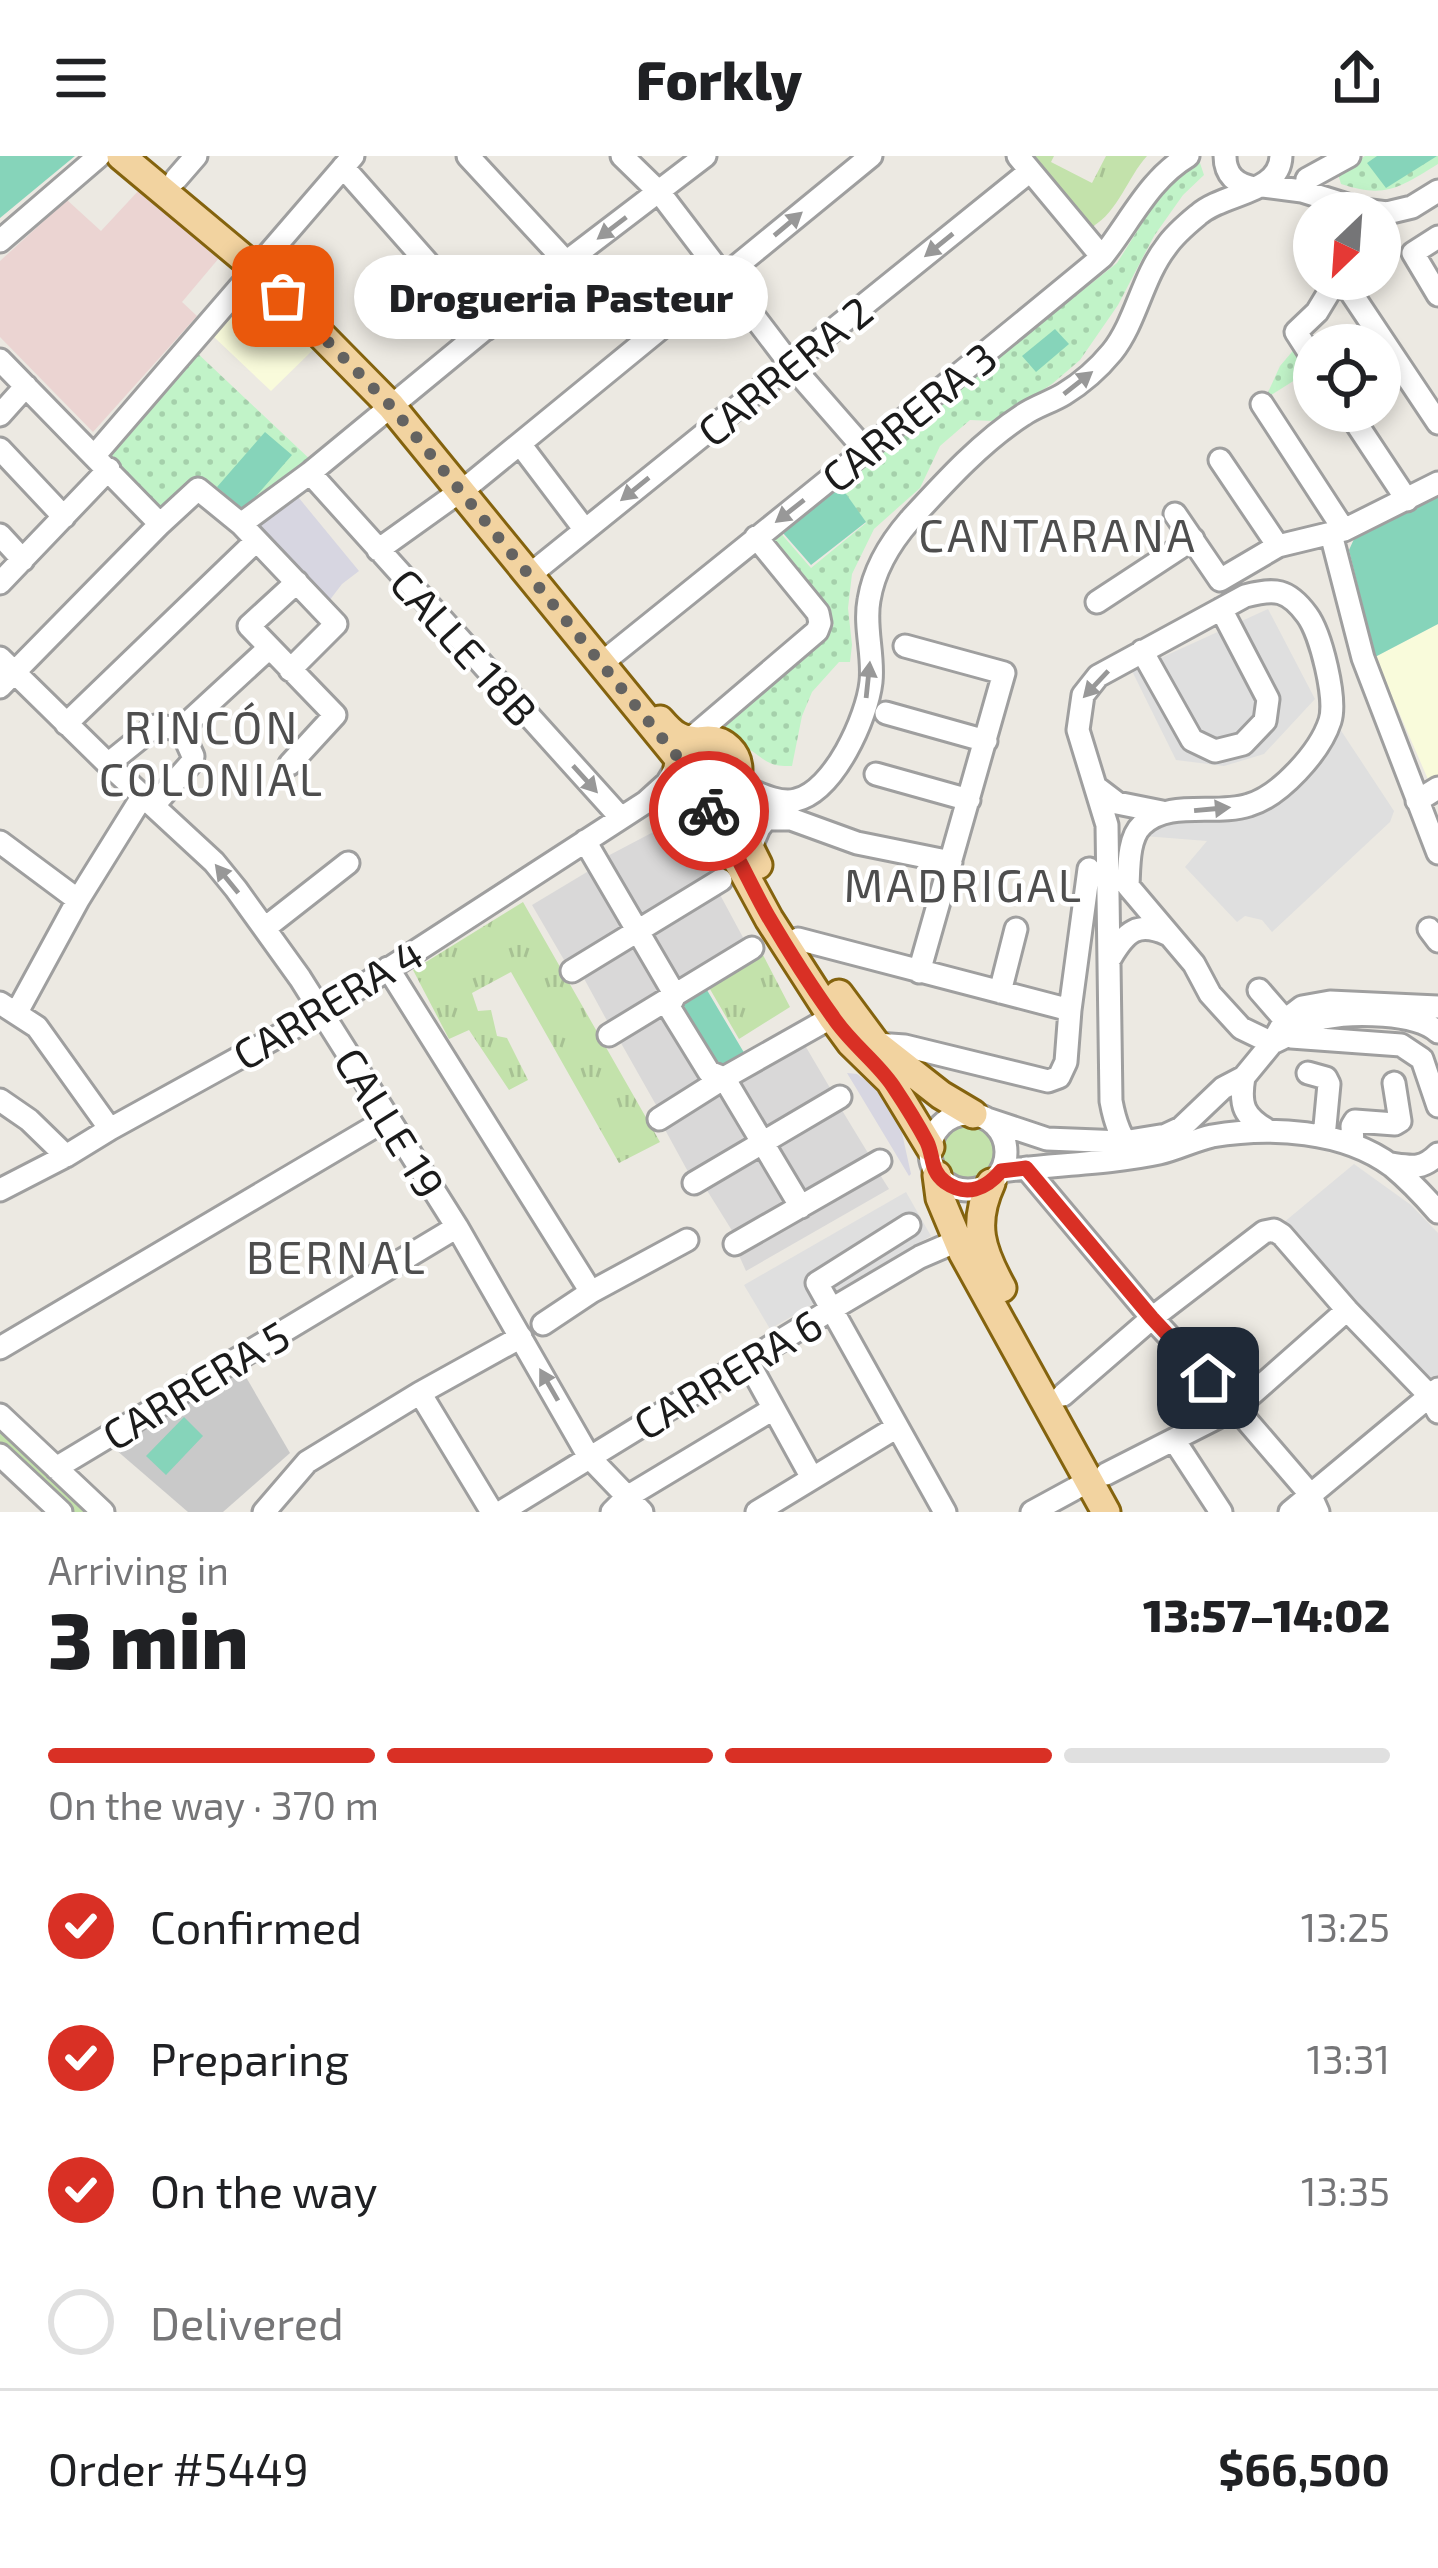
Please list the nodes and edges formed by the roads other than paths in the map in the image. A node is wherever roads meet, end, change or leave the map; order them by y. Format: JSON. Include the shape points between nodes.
{"nodes":[{"id":1,"x":99,"y":156,"type":"edge"},
{"id":2,"x":121,"y":156,"type":"edge"},
{"id":3,"x":149,"y":156,"type":"edge"},
{"id":4,"x":196,"y":156,"type":"edge"},
{"id":5,"x":468,"y":156,"type":"edge"},
{"id":6,"x":622,"y":156,"type":"edge"},
{"id":7,"x":705,"y":156,"type":"edge"},
{"id":8,"x":871,"y":156,"type":"edge"},
{"id":9,"x":1188,"y":156,"type":"edge"},
{"id":10,"x":1225,"y":156,"type":"edge"},
{"id":11,"x":1282,"y":156,"type":"edge"},
{"id":12,"x":1349,"y":156,"type":"edge"},
{"id":13,"x":348,"y":161,"type":"edge"},
{"id":14,"x":1024,"y":164,"type":"edge"},
{"id":15,"x":176,"y":179,"type":"junction"},
{"id":16,"x":1307,"y":179,"type":"junction"},
{"id":17,"x":1259,"y":187,"type":"junction"},
{"id":18,"x":1438,"y":191,"type":"edge"},
{"id":19,"x":1307,"y":192,"type":"edge"},
{"id":20,"x":1324,"y":192,"type":"edge"},
{"id":21,"x":660,"y":193,"type":"junction"},
{"id":22,"x":1401,"y":210,"type":"edge"},
{"id":23,"x":1438,"y":237,"type":"edge"},
{"id":24,"x":0,"y":242,"type":"edge"},
{"id":25,"x":1102,"y":257,"type":"junction"},
{"id":26,"x":261,"y":261,"type":"junction"},
{"id":27,"x":566,"y":262,"type":"junction"},
{"id":28,"x":724,"y":278,"type":"junction"},
{"id":29,"x":1438,"y":295,"type":"edge"},
{"id":30,"x":1330,"y":300,"type":"edge"},
{"id":31,"x":1354,"y":300,"type":"edge"},
{"id":32,"x":1305,"y":324,"type":"edge"},
{"id":33,"x":486,"y":329,"type":"junction"},
{"id":34,"x":0,"y":360,"type":"edge"},
{"id":35,"x":791,"y":364,"type":"junction"},
{"id":36,"x":26,"y":386,"type":"junction"},
{"id":37,"x":396,"y":402,"type":"junction"},
{"id":38,"x":1262,"y":404,"type":"dead end"},
{"id":39,"x":0,"y":415,"type":"edge"},
{"id":40,"x":1438,"y":423,"type":"edge"},
{"id":41,"x":1362,"y":432,"type":"edge"},
{"id":42,"x":520,"y":444,"type":"junction"},
{"id":43,"x":0,"y":449,"type":"edge"},
{"id":44,"x":867,"y":452,"type":"junction"},
{"id":45,"x":1220,"y":460,"type":"dead end"},
{"id":46,"x":102,"y":462,"type":"junction"},
{"id":47,"x":310,"y":473,"type":"junction"},
{"id":48,"x":1438,"y":483,"type":"edge"},
{"id":49,"x":464,"y":488,"type":"junction"},
{"id":50,"x":1408,"y":500,"type":"junction"},
{"id":51,"x":1175,"y":514,"type":"dead end"},
{"id":52,"x":64,"y":517,"type":"junction"},
{"id":53,"x":160,"y":524,"type":"junction"},
{"id":54,"x":585,"y":530,"type":"junction"},
{"id":55,"x":249,"y":532,"type":"junction"},
{"id":56,"x":1337,"y":532,"type":"junction"},
{"id":57,"x":0,"y":535,"type":"edge"},
{"id":58,"x":756,"y":537,"type":"junction"},
{"id":59,"x":1192,"y":539,"type":"junction"},
{"id":60,"x":1278,"y":546,"type":"junction"},
{"id":61,"x":378,"y":550,"type":"junction"},
{"id":62,"x":23,"y":560,"type":"junction"},
{"id":63,"x":537,"y":568,"type":"junction"},
{"id":64,"x":296,"y":582,"type":"junction"},
{"id":65,"x":0,"y":583,"type":"edge"},
{"id":66,"x":1097,"y":602,"type":"dead end"},
{"id":67,"x":1221,"y":609,"type":"junction"},
{"id":68,"x":904,"y":646,"type":"dead end"},
{"id":69,"x":269,"y":648,"type":"junction"},
{"id":70,"x":1142,"y":652,"type":"junction"},
{"id":71,"x":608,"y":658,"type":"junction"},
{"id":72,"x":290,"y":670,"type":"junction"},
{"id":73,"x":4,"y":673,"type":"edge"},
{"id":74,"x":886,"y":713,"type":"dead end"},
{"id":75,"x":66,"y":724,"type":"junction"},
{"id":76,"x":181,"y":729,"type":"junction"},
{"id":77,"x":986,"y":741,"type":"junction"},
{"id":78,"x":687,"y":752,"type":"junction"},
{"id":79,"x":107,"y":764,"type":"junction"},
{"id":80,"x":290,"y":764,"type":"dead end"},
{"id":81,"x":877,"y":774,"type":"dead end"},
{"id":82,"x":1095,"y":786,"type":"junction"},
{"id":83,"x":733,"y":787,"type":"junction"},
{"id":84,"x":1438,"y":788,"type":"edge"},
{"id":85,"x":695,"y":796,"type":"junction"},
{"id":86,"x":969,"y":800,"type":"junction"},
{"id":87,"x":148,"y":801,"type":"junction"},
{"id":88,"x":1418,"y":801,"type":"junction"},
{"id":89,"x":646,"y":802,"type":"junction"},
{"id":90,"x":1162,"y":812,"type":"junction"},
{"id":91,"x":621,"y":818,"type":"junction"},
{"id":92,"x":585,"y":841,"type":"junction"},
{"id":93,"x":0,"y":842,"type":"edge"},
{"id":94,"x":750,"y":849,"type":"junction"},
{"id":95,"x":1438,"y":853,"type":"edge"},
{"id":96,"x":951,"y":862,"type":"junction"},
{"id":97,"x":348,"y":863,"type":"dead end"},
{"id":98,"x":1089,"y":869,"type":"dead end"},
{"id":99,"x":721,"y":880,"type":"dead end"},
{"id":100,"x":78,"y":900,"type":"junction"},
{"id":101,"x":265,"y":928,"type":"junction"},
{"id":102,"x":1016,"y":929,"type":"dead end"},
{"id":103,"x":638,"y":931,"type":"junction"},
{"id":104,"x":1167,"y":934,"type":"junction"},
{"id":105,"x":798,"y":939,"type":"junction"},
{"id":106,"x":752,"y":948,"type":"dead end"},
{"id":107,"x":1111,"y":958,"type":"junction"},
{"id":108,"x":388,"y":968,"type":"junction"},
{"id":109,"x":572,"y":971,"type":"dead end"},
{"id":110,"x":920,"y":972,"type":"junction"},
{"id":111,"x":1259,"y":990,"type":"dead end"},
{"id":112,"x":1000,"y":992,"type":"junction"},
{"id":113,"x":675,"y":994,"type":"junction"},
{"id":114,"x":1438,"y":1007,"type":"edge"},
{"id":115,"x":9,"y":1008,"type":"edge"},
{"id":116,"x":1070,"y":1010,"type":"junction"},
{"id":117,"x":322,"y":1012,"type":"junction"},
{"id":118,"x":832,"y":1017,"type":"junction"},
{"id":119,"x":1438,"y":1031,"type":"edge"},
{"id":120,"x":1282,"y":1033,"type":"junction"},
{"id":121,"x":609,"y":1035,"type":"dead end"},
{"id":122,"x":876,"y":1044,"type":"junction"},
{"id":123,"x":1308,"y":1073,"type":"dead end"},
{"id":124,"x":1244,"y":1076,"type":"junction"},
{"id":125,"x":724,"y":1078,"type":"junction"},
{"id":126,"x":1394,"y":1083,"type":"dead end"},
{"id":127,"x":840,"y":1097,"type":"dead end"},
{"id":128,"x":0,"y":1100,"type":"edge"},
{"id":129,"x":1111,"y":1101,"type":"junction"},
{"id":130,"x":1438,"y":1106,"type":"edge"},
{"id":131,"x":980,"y":1116,"type":"junction"},
{"id":132,"x":389,"y":1118,"type":"junction"},
{"id":133,"x":659,"y":1120,"type":"dead end"},
{"id":134,"x":110,"y":1129,"type":"junction"},
{"id":135,"x":1269,"y":1132,"type":"junction"},
{"id":136,"x":1324,"y":1137,"type":"junction"},
{"id":137,"x":1085,"y":1142,"type":"junction"},
{"id":138,"x":763,"y":1143,"type":"junction"},
{"id":139,"x":1353,"y":1144,"type":"junction"},
{"id":140,"x":930,"y":1147,"type":"junction"},
{"id":141,"x":1129,"y":1149,"type":"junction"},
{"id":142,"x":1438,"y":1154,"type":"edge"},
{"id":143,"x":66,"y":1156,"type":"junction"},
{"id":144,"x":880,"y":1161,"type":"dead end"},
{"id":145,"x":1389,"y":1164,"type":"junction"},
{"id":146,"x":1026,"y":1168,"type":"junction"},
{"id":147,"x":937,"y":1175,"type":"junction"},
{"id":148,"x":996,"y":1177,"type":"junction"},
{"id":149,"x":694,"y":1184,"type":"dead end"},
{"id":150,"x":0,"y":1190,"type":"edge"},
{"id":151,"x":800,"y":1207,"type":"junction"},
{"id":152,"x":1438,"y":1212,"type":"edge"},
{"id":153,"x":909,"y":1225,"type":"dead end"},
{"id":154,"x":457,"y":1227,"type":"junction"},
{"id":155,"x":687,"y":1240,"type":"dead end"},
{"id":156,"x":957,"y":1241,"type":"junction"},
{"id":157,"x":735,"y":1244,"type":"dead end"},
{"id":158,"x":591,"y":1292,"type":"junction"},
{"id":159,"x":832,"y":1309,"type":"junction"},
{"id":160,"x":1347,"y":1310,"type":"junction"},
{"id":161,"x":1152,"y":1318,"type":"junction"},
{"id":162,"x":543,"y":1324,"type":"dead end"},
{"id":163,"x":521,"y":1337,"type":"junction"},
{"id":164,"x":0,"y":1348,"type":"edge"},
{"id":165,"x":747,"y":1360,"type":"junction"},
{"id":166,"x":420,"y":1393,"type":"junction"},
{"id":167,"x":1063,"y":1395,"type":"junction"},
{"id":168,"x":1435,"y":1399,"type":"edge"},
{"id":169,"x":1236,"y":1408,"type":"junction"},
{"id":170,"x":772,"y":1409,"type":"junction"},
{"id":171,"x":0,"y":1415,"type":"edge"},
{"id":172,"x":897,"y":1427,"type":"junction"},
{"id":173,"x":1174,"y":1440,"type":"junction"},
{"id":174,"x":0,"y":1455,"type":"edge"},
{"id":175,"x":590,"y":1456,"type":"junction"},
{"id":176,"x":56,"y":1468,"type":"junction"},
{"id":177,"x":812,"y":1478,"type":"junction"},
{"id":178,"x":1098,"y":1478,"type":"junction"},
{"id":179,"x":1314,"y":1503,"type":"edge"},
{"id":180,"x":627,"y":1507,"type":"edge"},
{"id":181,"x":61,"y":1512,"type":"edge"},
{"id":182,"x":103,"y":1512,"type":"edge"},
{"id":183,"x":264,"y":1512,"type":"edge"},
{"id":184,"x":496,"y":1512,"type":"edge"},
{"id":185,"x":757,"y":1512,"type":"edge"},
{"id":186,"x":946,"y":1512,"type":"edge"},
{"id":187,"x":1032,"y":1512,"type":"edge"},
{"id":188,"x":1106,"y":1512,"type":"edge"},
{"id":189,"x":1127,"y":1512,"type":"edge"},
{"id":190,"x":1221,"y":1512,"type":"edge"},
{"id":191,"x":1290,"y":1512,"type":"edge"}],
"edges":[{"from":1,"to":24,"type":"street"},
{"from":2,"to":26,"type":"main road"},
{"from":3,"to":15,"type":"main road"},
{"from":4,"to":15,"type":"street"},
{"from":5,"to":27,"type":"street"},
{"from":6,"to":21,"type":"street"},
{"from":7,"to":21,"type":"street"},
{"from":28,"to":8,"type":"street","one_way":true},
{"from":9,"to":25,"type":"street","name":"CARRERA 3","via":[[1150,187]]},
{"from":10,"to":17,"type":"street","via":[[1234,181]]},
{"from":11,"to":16,"type":"street"},
{"from":11,"to":17,"type":"street","via":[[1276,176]]},
{"from":12,"to":16,"type":"street"},
{"from":13,"to":26,"type":"street"},
{"from":13,"to":33,"type":"street"},
{"from":14,"to":25,"type":"street"},
{"from":14,"to":35,"type":"street","name":"CARRERA 2","one_way":true},
{"from":15,"to":26,"type":"main road"},
{"from":16,"to":20,"type":"street"},
{"from":17,"to":19,"type":"street"},
{"from":83,"to":17,"type":"street","one_way":true,"via":[[795,801],[832,775],[871,682],[868,606],[894,538],[978,451],[1087,379],[1114,349],[1165,248],[1188,225]]},
{"from":18,"to":22,"type":"street"},
{"from":21,"to":27,"type":"street","one_way":true},
{"from":21,"to":28,"type":"street"},
{"from":23,"to":29,"type":"street","via":[[1413,253]]},
{"from":25,"to":44,"type":"street","name":"CARRERA 3"},
{"from":26,"to":37,"type":"main road"},
{"from":26,"to":46,"type":"street"},
{"from":27,"to":33,"type":"street"},
{"from":28,"to":35,"type":"street"},
{"from":28,"to":42,"type":"street"},
{"from":30,"to":32,"type":"street"},
{"from":31,"to":40,"type":"street"},
{"from":33,"to":37,"type":"street"},
{"from":34,"to":36,"type":"street"},
{"from":35,"to":44,"type":"street"},
{"from":35,"to":54,"type":"street","name":"CARRERA 2","one_way":true},
{"from":36,"to":39,"type":"street"},
{"from":36,"to":46,"type":"street"},
{"from":37,"to":47,"type":"street"},
{"from":37,"to":49,"type":"main road"},
{"from":38,"to":56,"type":"street"},
{"from":41,"to":50,"type":"street"},
{"from":42,"to":49,"type":"street"},
{"from":42,"to":54,"type":"street"},
{"from":43,"to":52,"type":"street"},
{"from":44,"to":58,"type":"street","name":"CARRERA 3","one_way":true},
{"from":45,"to":60,"type":"street"},
{"from":46,"to":52,"type":"street"},
{"from":46,"to":53,"type":"street"},
{"from":47,"to":55,"type":"street"},
{"from":47,"to":61,"type":"street","name":"CALLE 18B"},
{"from":48,"to":50,"type":"street"},
{"from":49,"to":61,"type":"street"},
{"from":49,"to":63,"type":"main road"},
{"from":49,"to":78,"type":"main road"},
{"from":50,"to":56,"type":"street"},
{"from":51,"to":59,"type":"street"},
{"from":52,"to":62,"type":"street"},
{"from":53,"to":55,"type":"street","name":"CALLE 18B","via":[[198,489]]},
{"from":53,"to":73,"type":"street"},
{"from":54,"to":63,"type":"street","name":"CARRERA 2"},
{"from":55,"to":64,"type":"street","name":"CALLE 18B"},
{"from":55,"to":75,"type":"street"},
{"from":56,"to":60,"type":"street"},
{"from":56,"to":88,"type":"street","via":[[1363,658]]},
{"from":57,"to":62,"type":"street"},
{"from":58,"to":71,"type":"street","name":"CARRERA 3"},
{"from":58,"to":78,"type":"street","name":"CARRERA 4","via":[[820,623]]},
{"from":59,"to":60,"type":"street","via":[[1220,580]]},
{"from":59,"to":66,"type":"street"},
{"from":61,"to":91,"type":"street","name":"CALLE 18B","one_way":true},
{"from":62,"to":65,"type":"street"},
{"from":63,"to":71,"type":"main road"},
{"from":64,"to":69,"type":"street","via":[[249,626]]},
{"from":64,"to":72,"type":"street","name":"CALLE 18B","via":[[336,624]]},
{"from":67,"to":70,"type":"street"},
{"from":67,"to":70,"type":"street","via":[[1268,699],[1265,721],[1243,744],[1215,752],[1192,740]]},
{"from":90,"to":67,"type":"street","one_way":true,"via":[[1251,805],[1300,768],[1332,718],[1315,626],[1294,597],[1269,590]]},
{"from":68,"to":77,"type":"street","via":[[1004,673]]},
{"from":69,"to":72,"type":"street"},
{"from":69,"to":76,"type":"street"},
{"from":70,"to":82,"type":"street","one_way":true,"via":[[1098,676],[1083,695],[1078,730]]},
{"from":71,"to":78,"type":"main road"},
{"from":72,"to":80,"type":"street","via":[[335,715]]},
{"from":73,"to":75,"type":"street","name":"CALLE 19"},
{"from":74,"to":77,"type":"street"},
{"from":75,"to":79,"type":"street","name":"CALLE 19"},
{"from":76,"to":79,"type":"street","via":[[155,726]]},
{"from":76,"to":87,"type":"street","via":[[192,761]]},
{"from":77,"to":86,"type":"street"},
{"from":78,"to":83,"type":"main road","via":[[723,744],[737,760]]},
{"from":78,"to":85,"type":"main road","via":[[683,786]]},
{"from":78,"to":89,"type":"street","name":"CARRERA 4"},
{"from":79,"to":87,"type":"street","name":"CALLE 19"},
{"from":81,"to":86,"type":"street"},
{"from":82,"to":90,"type":"street","via":[[1118,802]]},
{"from":82,"to":107,"type":"street","via":[[1107,825]]},
{"from":83,"to":85,"type":"main road","via":[[710,800]]},
{"from":83,"to":94,"type":"main road"},
{"from":84,"to":88,"type":"street"},
{"from":85,"to":89,"type":"street","name":"CARRERA 4"},
{"from":85,"to":118,"type":"main road"},
{"from":86,"to":96,"type":"street"},
{"from":87,"to":100,"type":"street"},
{"from":101,"to":87,"type":"street","name":"CALLE 19","one_way":true,"via":[[214,862]]},
{"from":88,"to":95,"type":"street"},
{"from":89,"to":91,"type":"street","name":"CARRERA 4"},
{"from":90,"to":104,"type":"street","via":[[1139,826],[1127,886]]},
{"from":91,"to":92,"type":"street","name":"CARRERA 4"},
{"from":92,"to":103,"type":"street"},
{"from":92,"to":108,"type":"street","name":"CARRERA 4"},
{"from":93,"to":100,"type":"street"},
{"from":94,"to":96,"type":"street","via":[[766,820],[791,819],[856,843]]},
{"from":94,"to":105,"type":"main road"},
{"from":96,"to":110,"type":"street"},
{"from":97,"to":101,"type":"street"},
{"from":98,"to":116,"type":"street"},
{"from":99,"to":103,"type":"street"},
{"from":100,"to":115,"type":"street"},
{"from":101,"to":117,"type":"street","name":"CALLE 19"},
{"from":102,"to":112,"type":"street"},
{"from":103,"to":109,"type":"street"},
{"from":103,"to":113,"type":"street"},
{"from":104,"to":107,"type":"street","via":[[1132,930]]},
{"from":104,"to":120,"type":"street","via":[[1241,1028]]},
{"from":105,"to":110,"type":"street"},
{"from":105,"to":122,"type":"main road"},
{"from":106,"to":113,"type":"street"},
{"from":107,"to":129,"type":"street"},
{"from":108,"to":117,"type":"street","name":"CARRERA 4"},
{"from":108,"to":158,"type":"street"},
{"from":110,"to":112,"type":"street"},
{"from":111,"to":120,"type":"street"},
{"from":112,"to":116,"type":"street"},
{"from":113,"to":121,"type":"street"},
{"from":113,"to":125,"type":"street","via":[[669,1007],[709,1072]]},
{"from":114,"to":120,"type":"street","via":[[1330,1002],[1302,1007]]},
{"from":115,"to":134,"type":"street","via":[[49,1040]]},
{"from":116,"to":122,"type":"street","via":[[1066,1062],[1048,1081]]},
{"from":117,"to":132,"type":"street","name":"CALLE 19"},
{"from":117,"to":134,"type":"street","name":"CARRERA 4"},
{"from":118,"to":125,"type":"street"},
{"from":118,"to":140,"type":"main road","via":[[890,1081]]},
{"from":119,"to":120,"type":"street","via":[[1375,1015],[1320,1018]]},
{"from":120,"to":124,"type":"street"},
{"from":120,"to":130,"type":"street","via":[[1401,1045],[1422,1059]]},
{"from":122,"to":131,"type":"main road"},
{"from":123,"to":136,"type":"street","via":[[1329,1084]]},
{"from":124,"to":135,"type":"street","via":[[1247,1116]]},
{"from":124,"to":141,"type":"street","via":[[1180,1128]]},
{"from":125,"to":133,"type":"street"},
{"from":125,"to":138,"type":"street"},
{"from":126,"to":139,"type":"street","via":[[1400,1121],[1355,1121]]},
{"from":127,"to":138,"type":"street"},
{"from":128,"to":143,"type":"street"},
{"from":129,"to":137,"type":"street"},
{"from":129,"to":141,"type":"street"},
{"from":131,"to":137,"type":"street","via":[[1047,1139]]},
{"from":131,"to":140,"type":"street","via":[[944,1122]]},
{"from":131,"to":148,"type":"street","via":[[1005,1142]]},
{"from":132,"to":154,"type":"street","name":"CALLE 19"},
{"from":132,"to":164,"type":"street"},
{"from":134,"to":143,"type":"street","name":"CARRERA 4"},
{"from":135,"to":136,"type":"street"},
{"from":135,"to":141,"type":"street","via":[[1211,1137],[1162,1153]]},
{"from":136,"to":139,"type":"street"},
{"from":137,"to":141,"type":"street"},
{"from":138,"to":149,"type":"street"},
{"from":138,"to":151,"type":"street"},
{"from":139,"to":145,"type":"street"},
{"from":140,"to":147,"type":"street"},
{"from":141,"to":146,"type":"street"},
{"from":142,"to":145,"type":"street","via":[[1427,1164]]},
{"from":143,"to":150,"type":"street","name":"CARRERA 4"},
{"from":144,"to":151,"type":"street"},
{"from":145,"to":152,"type":"street"},
{"from":146,"to":148,"type":"street"},
{"from":146,"to":161,"type":"street"},
{"from":147,"to":148,"type":"street","via":[[963,1190]]},
{"from":147,"to":156,"type":"main road"},
{"from":148,"to":167,"type":"main road","via":[[981,1204],[986,1260]]},
{"from":151,"to":157,"type":"street"},
{"from":153,"to":159,"type":"street","via":[[818,1283]]},
{"from":154,"to":163,"type":"street","name":"CALLE 19"},
{"from":154,"to":176,"type":"street","name":"CARRERA 5"},
{"from":155,"to":158,"type":"street"},
{"from":156,"to":159,"type":"street","name":"CARRERA 6"},
{"from":156,"to":178,"type":"main road"},
{"from":158,"to":162,"type":"street"},
{"from":159,"to":165,"type":"street","name":"CARRERA 6"},
{"from":159,"to":172,"type":"street"},
{"from":160,"to":161,"type":"street","via":[[1274,1230]]},
{"from":160,"to":168,"type":"street"},
{"from":160,"to":169,"type":"street"},
{"from":161,"to":167,"type":"street"},
{"from":161,"to":169,"type":"street"},
{"from":163,"to":166,"type":"street"},
{"from":175,"to":163,"type":"street","name":"CALLE 19","one_way":true},
{"from":165,"to":170,"type":"street"},
{"from":165,"to":175,"type":"street","name":"CARRERA 6"},
{"from":166,"to":183,"type":"street","via":[[307,1462]]},
{"from":166,"to":184,"type":"street"},
{"from":167,"to":178,"type":"main road"},
{"from":168,"to":179,"type":"street"},
{"from":169,"to":173,"type":"street"},
{"from":169,"to":179,"type":"street"},
{"from":170,"to":177,"type":"street"},
{"from":170,"to":180,"type":"street"},
{"from":171,"to":176,"type":"street"},
{"from":172,"to":177,"type":"street"},
{"from":172,"to":186,"type":"street"},
{"from":173,"to":178,"type":"street"},
{"from":173,"to":190,"type":"street"},
{"from":174,"to":181,"type":"street"},
{"from":175,"to":180,"type":"street","name":"CALLE 19"},
{"from":175,"to":184,"type":"street","name":"CARRERA 6"},
{"from":176,"to":182,"type":"street"},
{"from":177,"to":185,"type":"street"},
{"from":178,"to":187,"type":"street"},
{"from":178,"to":188,"type":"main road"},
{"from":178,"to":189,"type":"main road"},
{"from":179,"to":191,"type":"street"}]}
